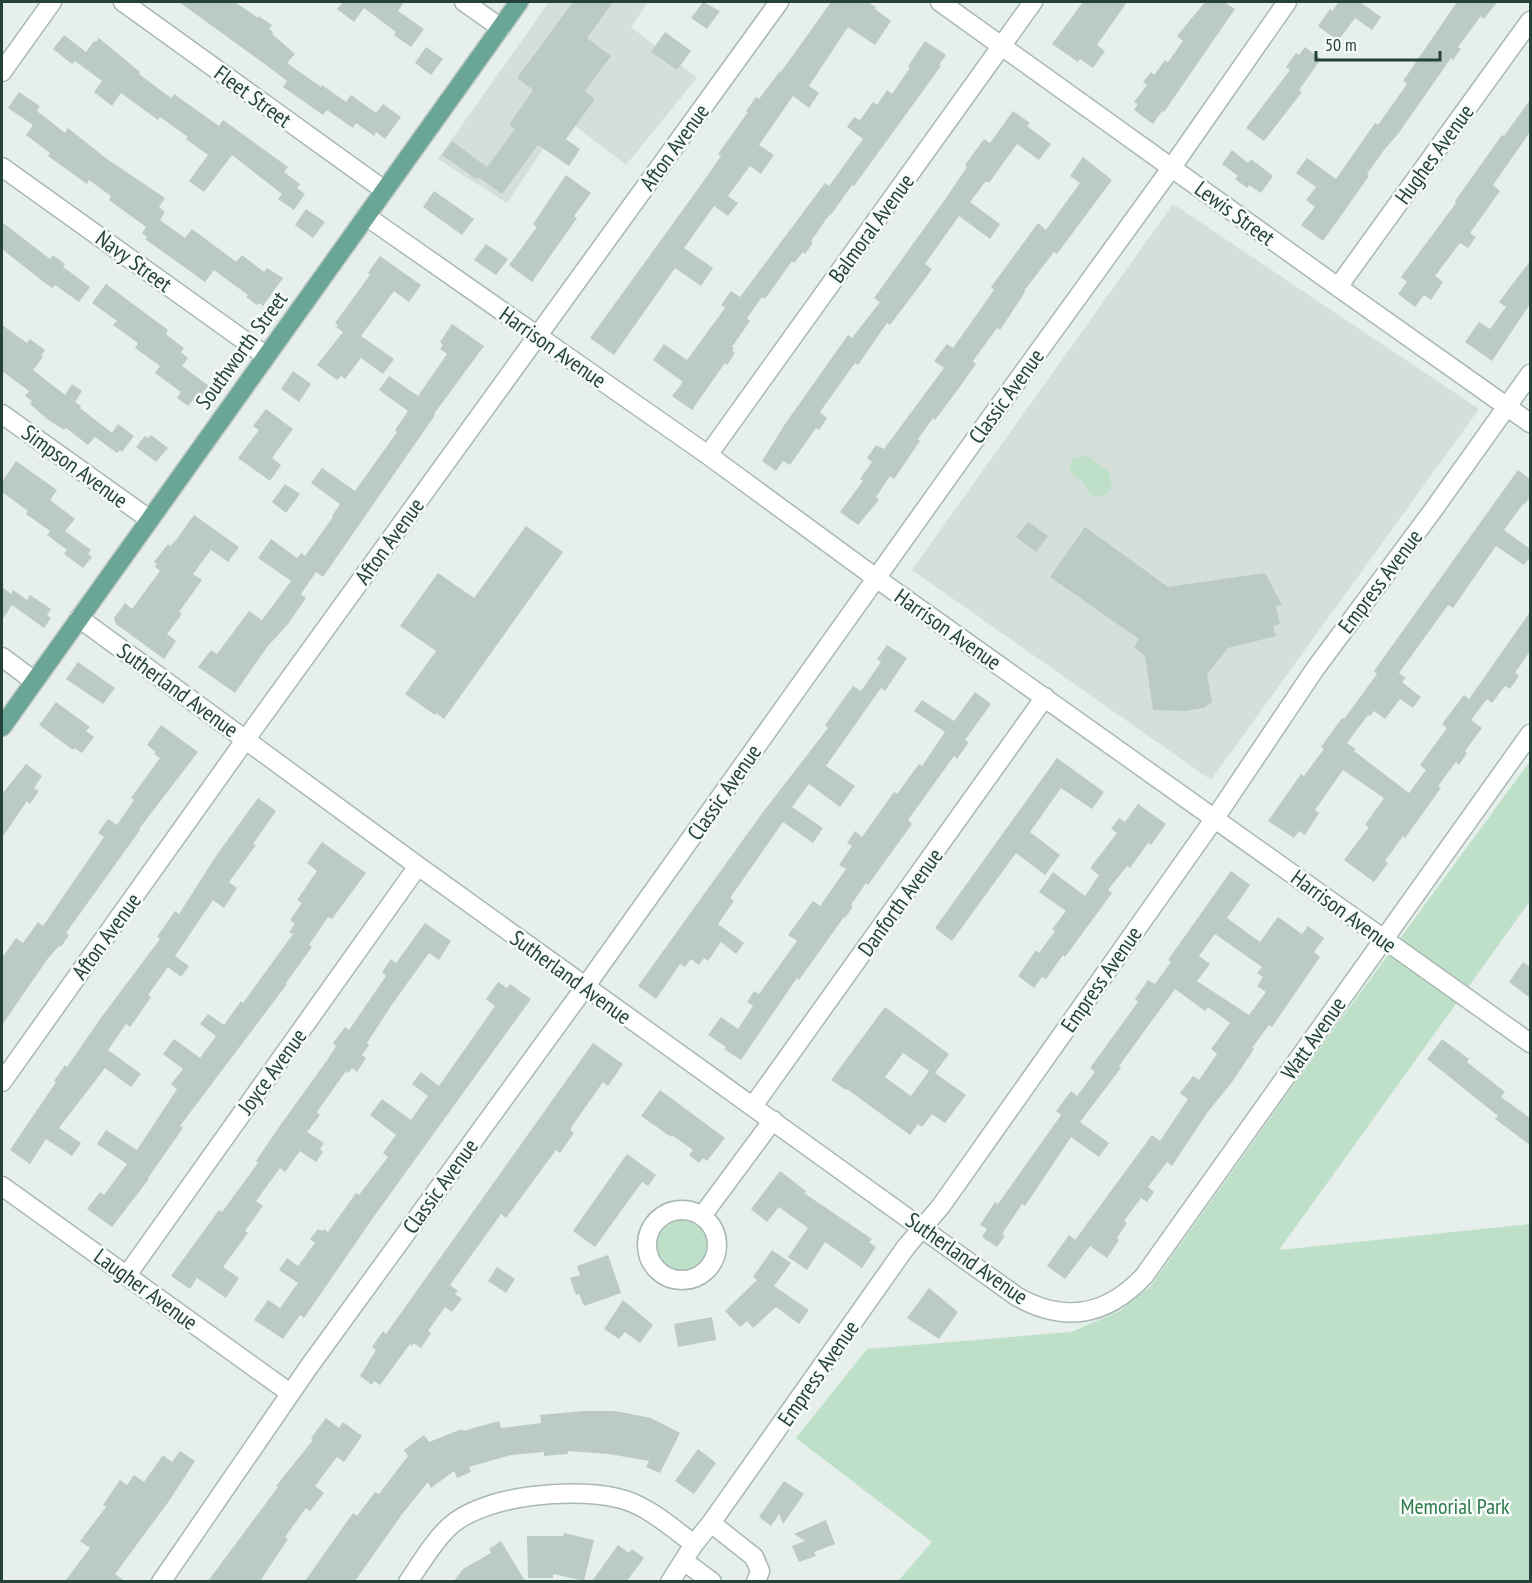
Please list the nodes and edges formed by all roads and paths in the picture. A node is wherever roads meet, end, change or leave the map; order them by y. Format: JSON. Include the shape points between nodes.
{"nodes":[{"id":1,"x":52,"y":2,"type":"edge"},
{"id":2,"x":123,"y":2,"type":"edge"},
{"id":3,"x":464,"y":2,"type":"edge"},
{"id":4,"x":519,"y":2,"type":"edge"},
{"id":5,"x":779,"y":2,"type":"edge"},
{"id":6,"x":940,"y":2,"type":"edge"},
{"id":7,"x":1033,"y":2,"type":"edge"},
{"id":8,"x":1287,"y":2,"type":"edge"},
{"id":9,"x":1530,"y":21,"type":"edge"},
{"id":10,"x":501,"y":28,"type":"junction"},
{"id":11,"x":1002,"y":45,"type":"junction"},
{"id":12,"x":2,"y":72,"type":"edge"},
{"id":13,"x":2,"y":167,"type":"edge"},
{"id":14,"x":1172,"y":167,"type":"junction"},
{"id":15,"x":384,"y":190,"type":"junction"},
{"id":16,"x":366,"y":216,"type":"junction"},
{"id":17,"x":1338,"y":287,"type":"junction"},
{"id":18,"x":537,"y":336,"type":"junction"},
{"id":19,"x":266,"y":356,"type":"junction"},
{"id":20,"x":1530,"y":374,"type":"edge"},
{"id":21,"x":1507,"y":406,"type":"junction"},
{"id":22,"x":2,"y":414,"type":"edge"},
{"id":23,"x":1530,"y":423,"type":"edge"},
{"id":24,"x":708,"y":455,"type":"junction"},
{"id":25,"x":149,"y":519,"type":"junction"},
{"id":26,"x":876,"y":578,"type":"junction"},
{"id":27,"x":79,"y":618,"type":"junction"},
{"id":28,"x":2,"y":657,"type":"edge"},
{"id":29,"x":34,"y":681,"type":"junction"},
{"id":30,"x":1046,"y":698,"type":"junction"},
{"id":31,"x":2,"y":727,"type":"edge"},
{"id":32,"x":1530,"y":734,"type":"edge"},
{"id":33,"x":246,"y":739,"type":"junction"},
{"id":34,"x":1215,"y":818,"type":"junction"},
{"id":35,"x":418,"y":866,"type":"junction"},
{"id":36,"x":1384,"y":939,"type":"junction"},
{"id":37,"x":585,"y":987,"type":"junction"},
{"id":38,"x":1530,"y":1042,"type":"edge"},
{"id":39,"x":2,"y":1082,"type":"edge"},
{"id":40,"x":753,"y":1106,"type":"junction"},
{"id":41,"x":773,"y":1120,"type":"junction"},
{"id":42,"x":2,"y":1186,"type":"edge"},
{"id":43,"x":702,"y":1216,"type":"dead end"},
{"id":44,"x":923,"y":1227,"type":"junction"},
{"id":45,"x":127,"y":1275,"type":"junction"},
{"id":46,"x":1074,"y":1313,"type":"joint"},
{"id":47,"x":291,"y":1393,"type":"junction"},
{"id":48,"x":711,"y":1523,"type":"junction"},
{"id":49,"x":694,"y":1544,"type":"junction"},
{"id":50,"x":684,"y":1561,"type":"junction"},
{"id":51,"x":161,"y":1581,"type":"edge"},
{"id":52,"x":408,"y":1581,"type":"edge"},
{"id":53,"x":670,"y":1581,"type":"edge"},
{"id":54,"x":712,"y":1581,"type":"edge"},
{"id":55,"x":756,"y":1581,"type":"edge"}],
"edges":[{"from":1,"to":12,"type":"street"},
{"from":2,"to":15,"type":"street","name":"Fleet Street"},
{"from":3,"to":10,"type":"street"},
{"from":4,"to":10,"type":"main road","name":"Southworth Street"},
{"from":5,"to":18,"type":"street","name":"Afton Avenue"},
{"from":6,"to":11,"type":"street","name":"Lewis Street"},
{"from":7,"to":11,"type":"street","name":"Balmoral Avenue"},
{"from":8,"to":14,"type":"street","name":"Classic Avenue"},
{"from":9,"to":17,"type":"street","name":"Hughes Avenue"},
{"from":10,"to":15,"type":"main road","name":"Southworth Street"},
{"from":11,"to":14,"type":"street","name":"Lewis Street"},
{"from":11,"to":24,"type":"street","name":"Balmoral Avenue"},
{"from":13,"to":19,"type":"street","name":"Navy Street"},
{"from":14,"to":17,"type":"street","name":"Lewis Street"},
{"from":14,"to":26,"type":"street","name":"Classic Avenue"},
{"from":15,"to":16,"type":"main road","name":"Southworth Street"},
{"from":16,"to":18,"type":"street","name":"Harrison Avenue"},
{"from":16,"to":19,"type":"main road","name":"Southworth Street"},
{"from":17,"to":21,"type":"street","name":"Lewis Street"},
{"from":18,"to":24,"type":"street","name":"Harrison Avenue"},
{"from":18,"to":33,"type":"street","name":"Afton Avenue"},
{"from":19,"to":25,"type":"main road","name":"Southworth Street"},
{"from":20,"to":21,"type":"street","name":"Empress Avenue"},
{"from":21,"to":23,"type":"street","name":"Lewis Street"},
{"from":21,"to":34,"type":"street","name":"Empress Avenue","via":[[1315,669]]},
{"from":22,"to":25,"type":"street","name":"Simpson Avenue"},
{"from":24,"to":26,"type":"street","name":"Harrison Avenue"},
{"from":25,"to":27,"type":"main road","name":"Southworth Street"},
{"from":26,"to":30,"type":"street","name":"Harrison Avenue"},
{"from":26,"to":37,"type":"street","name":"Classic Avenue"},
{"from":27,"to":29,"type":"main road","name":"Southworth Street"},
{"from":27,"to":33,"type":"street","name":"Sutherland Avenue"},
{"from":28,"to":29,"type":"street"},
{"from":29,"to":31,"type":"main road","name":"Southworth Street"},
{"from":30,"to":34,"type":"street","name":"Harrison Avenue"},
{"from":30,"to":40,"type":"street","name":"Danforth Avenue"},
{"from":32,"to":36,"type":"street","name":"Watt Avenue"},
{"from":33,"to":35,"type":"street","name":"Sutherland Avenue"},
{"from":33,"to":39,"type":"street","name":"Afton Avenue"},
{"from":34,"to":36,"type":"street","name":"Harrison Avenue"},
{"from":34,"to":44,"type":"street","name":"Empress Avenue"},
{"from":35,"to":37,"type":"street","name":"Sutherland Avenue"},
{"from":35,"to":45,"type":"street","name":"Joyce Avenue"},
{"from":36,"to":38,"type":"street","name":"Harrison Avenue"},
{"from":36,"to":46,"type":"street","name":"Watt Avenue","via":[[1144,1276],[1118,1299]]},
{"from":37,"to":40,"type":"street","name":"Sutherland Avenue"},
{"from":37,"to":47,"type":"street","name":"Classic Avenue"},
{"from":40,"to":41,"type":"street","name":"Sutherland Avenue"},
{"from":41,"to":43,"type":"street"},
{"from":41,"to":44,"type":"street","name":"Sutherland Avenue"},
{"from":42,"to":45,"type":"street","name":"Laugher Avenue"},
{"from":44,"to":46,"type":"street","name":"Sutherland Avenue","via":[[1016,1296],[1048,1310]]},
{"from":44,"to":48,"type":"street","name":"Empress Avenue"},
{"from":45,"to":47,"type":"street","name":"Laugher Avenue"},
{"from":47,"to":51,"type":"street","name":"Classic Avenue"},
{"from":48,"to":49,"type":"street","name":"Empress Avenue"},
{"from":48,"to":55,"type":"street","via":[[754,1557],[759,1571]]},
{"from":49,"to":50,"type":"street","name":"Empress Avenue"},
{"from":49,"to":52,"type":"street","via":[[625,1500],[576,1493],[511,1499],[477,1510],[450,1526]]},
{"from":50,"to":53,"type":"street","name":"Empress Avenue"},
{"from":50,"to":54,"type":"street"}]}
